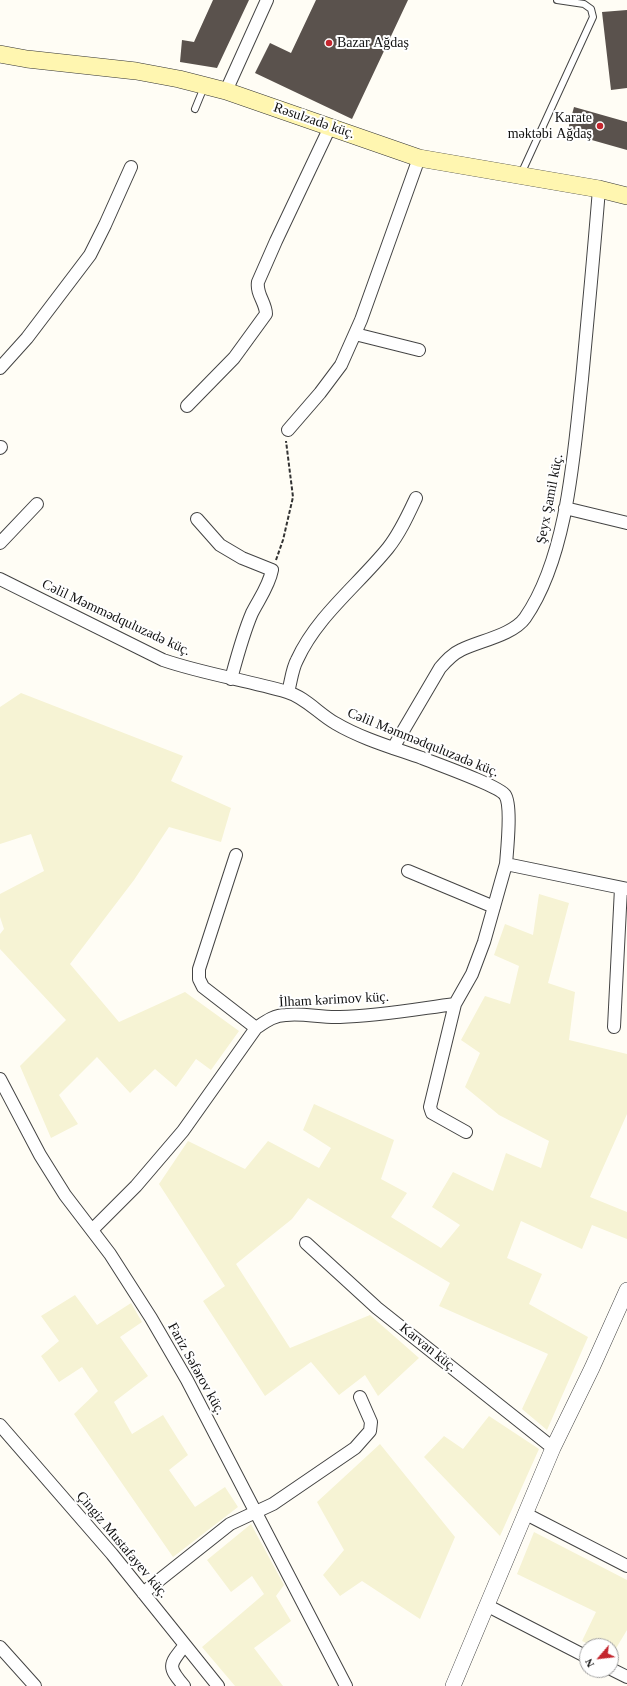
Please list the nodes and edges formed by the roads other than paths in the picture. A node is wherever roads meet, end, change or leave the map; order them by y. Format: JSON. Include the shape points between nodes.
{"nodes":[{"id":1,"x":267,"y":0,"type":"edge"},
{"id":2,"x":557,"y":0,"type":"edge"},
{"id":3,"x":0,"y":54,"type":"edge"},
{"id":4,"x":204,"y":86,"type":"junction"},
{"id":5,"x":226,"y":91,"type":"junction"},
{"id":6,"x":195,"y":109,"type":"dead end"},
{"id":7,"x":330,"y":127,"type":"junction"},
{"id":8,"x":419,"y":158,"type":"junction"},
{"id":9,"x":131,"y":167,"type":"dead end"},
{"id":10,"x":520,"y":175,"type":"junction"},
{"id":11,"x":600,"y":189,"type":"junction"},
{"id":12,"x":627,"y":196,"type":"edge"},
{"id":13,"x":355,"y":334,"type":"junction"},
{"id":14,"x":419,"y":350,"type":"dead end"},
{"id":15,"x":0,"y":368,"type":"edge"},
{"id":16,"x":187,"y":406,"type":"dead end"},
{"id":17,"x":288,"y":430,"type":"road end"},
{"id":18,"x":416,"y":498,"type":"dead end"},
{"id":19,"x":37,"y":504,"type":"dead end"},
{"id":20,"x":565,"y":508,"type":"junction"},
{"id":21,"x":197,"y":519,"type":"dead end"},
{"id":22,"x":627,"y":523,"type":"edge"},
{"id":23,"x":0,"y":543,"type":"edge"},
{"id":24,"x":0,"y":579,"type":"edge"},
{"id":25,"x":231,"y":679,"type":"junction"},
{"id":26,"x":288,"y":692,"type":"junction"},
{"id":27,"x":394,"y":748,"type":"junction"},
{"id":28,"x":236,"y":855,"type":"dead end"},
{"id":29,"x":506,"y":864,"type":"junction"},
{"id":30,"x":408,"y":871,"type":"dead end"},
{"id":31,"x":624,"y":889,"type":"edge"},
{"id":32,"x":494,"y":907,"type":"junction"},
{"id":33,"x":455,"y":1004,"type":"junction"},
{"id":34,"x":614,"y":1027,"type":"dead end"},
{"id":35,"x":256,"y":1028,"type":"junction"},
{"id":36,"x":0,"y":1079,"type":"edge"},
{"id":37,"x":466,"y":1132,"type":"dead end"},
{"id":38,"x":92,"y":1230,"type":"junction"},
{"id":39,"x":306,"y":1243,"type":"dead end"},
{"id":40,"x":627,"y":1290,"type":"edge"},
{"id":41,"x":360,"y":1397,"type":"dead end"},
{"id":42,"x":0,"y":1425,"type":"edge"},
{"id":43,"x":553,"y":1448,"type":"junction"},
{"id":44,"x":255,"y":1512,"type":"junction"},
{"id":45,"x":526,"y":1514,"type":"junction"},
{"id":46,"x":627,"y":1566,"type":"edge"},
{"id":47,"x":143,"y":1593,"type":"junction"},
{"id":48,"x":488,"y":1606,"type":"junction"},
{"id":49,"x":185,"y":1645,"type":"junction"},
{"id":50,"x":0,"y":1647,"type":"edge"},
{"id":51,"x":579,"y":1653,"type":"edge"},
{"id":52,"x":35,"y":1686,"type":"edge"},
{"id":53,"x":184,"y":1686,"type":"edge"},
{"id":54,"x":218,"y":1686,"type":"edge"},
{"id":55,"x":346,"y":1686,"type":"edge"},
{"id":56,"x":453,"y":1686,"type":"edge"}],
"edges":[{"from":1,"to":5,"type":"street"},
{"from":2,"to":10,"type":"lane","via":[[584,4],[590,9],[593,17]]},
{"from":3,"to":4,"type":"main road","name":"Rəsulzadə küç.","via":[[136,71]]},
{"from":4,"to":5,"type":"main road","name":"Rəsulzadə küç."},
{"from":4,"to":6,"type":"lane"},
{"from":5,"to":7,"type":"main road","name":"Rəsulzadə küç."},
{"from":7,"to":8,"type":"main road","name":"Rəsulzadə küç."},
{"from":7,"to":16,"type":"street","via":[[258,282],[257,288],[266,314],[234,358]]},
{"from":8,"to":10,"type":"main road","name":"Rəsulzadə küç."},
{"from":8,"to":13,"type":"street"},
{"from":9,"to":15,"type":"street","via":[[90,256],[27,338]]},
{"from":10,"to":11,"type":"main road","name":"Rəsulzadə küç."},
{"from":11,"to":12,"type":"main road","name":"Rəsulzadə küç."},
{"from":11,"to":20,"type":"street","name":"Şeyx Şamil küç.","via":[[573,466]]},
{"from":13,"to":14,"type":"street"},
{"from":13,"to":17,"type":"street","via":[[341,366]]},
{"from":18,"to":26,"type":"street","via":[[388,548],[306,643],[296,661]]},
{"from":19,"to":23,"type":"street"},
{"from":20,"to":22,"type":"street"},
{"from":20,"to":27,"type":"street","name":"Şeyx Şamil küç.","via":[[551,564],[524,619],[506,632],[450,657],[440,668]]},
{"from":21,"to":25,"type":"street","via":[[220,545],[242,558],[272,570],[244,632]]},
{"from":24,"to":25,"type":"street","name":"Cəlil Məmmədquluzadə küç.","via":[[163,660]]},
{"from":25,"to":26,"type":"street","name":"Cəlil Məmmədquluzadə küç."},
{"from":26,"to":27,"type":"street","name":"Cəlil Məmmədquluzadə küç.","via":[[335,723]]},
{"from":27,"to":29,"type":"street","name":"Cəlil Məmmədquluzadə küç.","via":[[462,773],[507,797],[509,808]]},
{"from":28,"to":35,"type":"street","via":[[199,969],[199,979],[203,987]]},
{"from":29,"to":31,"type":"street"},
{"from":29,"to":32,"type":"street"},
{"from":30,"to":32,"type":"street"},
{"from":31,"to":34,"type":"street"},
{"from":32,"to":33,"type":"street","via":[[472,974]]},
{"from":33,"to":35,"type":"street","name":"İlham kərimov küç.","via":[[374,1015],[286,1015],[274,1017]]},
{"from":33,"to":37,"type":"street","via":[[430,1107],[432,1113]]},
{"from":35,"to":38,"type":"street","name":"İlham kərimov küç.","via":[[183,1132],[136,1186]]},
{"from":36,"to":38,"type":"street","name":"Fariz Səfərov küç.","via":[[51,1173]]},
{"from":38,"to":44,"type":"street","name":"Fariz Səfərov küç.","via":[[152,1318]]},
{"from":39,"to":43,"type":"street","name":"Karvan küç.","via":[[377,1308]]},
{"from":40,"to":43,"type":"street"},
{"from":41,"to":44,"type":"street","via":[[371,1422],[370,1431],[354,1448],[273,1504]]},
{"from":42,"to":47,"type":"street","name":"Çingiz Mustafayev küç."},
{"from":43,"to":45,"type":"street"},
{"from":44,"to":47,"type":"street","via":[[230,1524]]},
{"from":44,"to":55,"type":"street","name":"Fariz Səfərov küç."},
{"from":45,"to":46,"type":"street"},
{"from":45,"to":48,"type":"street"},
{"from":47,"to":49,"type":"street","name":"Çingiz Mustafayev küç."},
{"from":48,"to":51,"type":"street"},
{"from":48,"to":56,"type":"street"},
{"from":49,"to":53,"type":"street","via":[[172,1661],[175,1675]]},
{"from":49,"to":54,"type":"street","name":"Çingiz Mustafayev küç."},
{"from":50,"to":52,"type":"street"}]}
